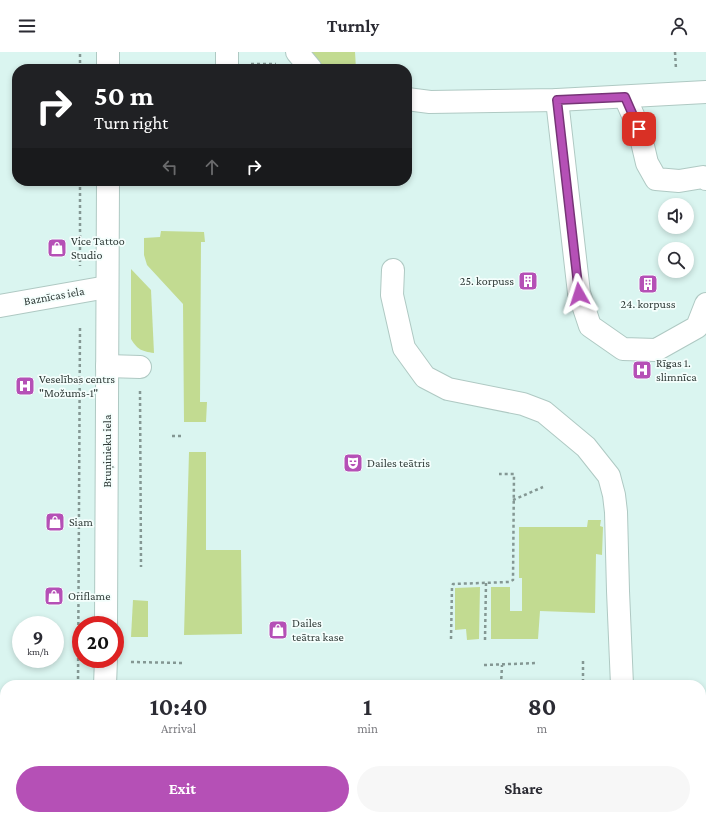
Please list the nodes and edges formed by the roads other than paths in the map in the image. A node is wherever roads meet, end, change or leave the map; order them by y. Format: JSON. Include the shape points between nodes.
{"nodes":[{"id":1,"x":108,"y":52,"type":"edge"},
{"id":2,"x":108,"y":64,"type":"edge"},
{"id":3,"x":706,"y":92,"type":"edge"},
{"id":4,"x":625,"y":97,"type":"junction"},
{"id":5,"x":412,"y":100,"type":"edge"},
{"id":6,"x":557,"y":100,"type":"junction"},
{"id":7,"x":706,"y":179,"type":"edge"},
{"id":8,"x":108,"y":186,"type":"edge"},
{"id":9,"x":393,"y":270,"type":"dead end"},
{"id":10,"x":107,"y":287,"type":"junction"},
{"id":11,"x":706,"y":304,"type":"edge"},
{"id":12,"x":0,"y":306,"type":"edge"},
{"id":13,"x":702,"y":336,"type":"edge"},
{"id":14,"x":107,"y":366,"type":"junction"},
{"id":15,"x":140,"y":367,"type":"road end"},
{"id":16,"x":106,"y":616,"type":"edge"},
{"id":17,"x":106,"y":668,"type":"edge"},
{"id":18,"x":105,"y":680,"type":"edge"},
{"id":19,"x":622,"y":680,"type":"edge"}],
"edges":[{"from":1,"to":2,"type":"main road"},
{"from":3,"to":4,"type":"main road"},
{"from":4,"to":6,"type":"main road"},
{"from":4,"to":7,"type":"main road","via":[[639,129],[647,163],[656,179]]},
{"from":5,"to":6,"type":"main road","via":[[430,102]]},
{"from":6,"to":13,"type":"main road","via":[[579,294],[590,326],[623,349],[656,350]]},
{"from":8,"to":10,"type":"main road","name":"Bruņinieku iela"},
{"from":9,"to":19,"type":"main road","via":[[392,295],[404,348],[425,377],[448,389],[523,404],[544,412],[586,447],[609,476],[616,512]]},
{"from":10,"to":12,"type":"main road","name":"Baznīcas iela"},
{"from":10,"to":14,"type":"main road","name":"Bruņinieku iela"},
{"from":11,"to":13,"type":"main road"},
{"from":14,"to":15,"type":"main road"},
{"from":14,"to":16,"type":"main road","name":"Bruņinieku iela"},
{"from":17,"to":18,"type":"main road"}]}
